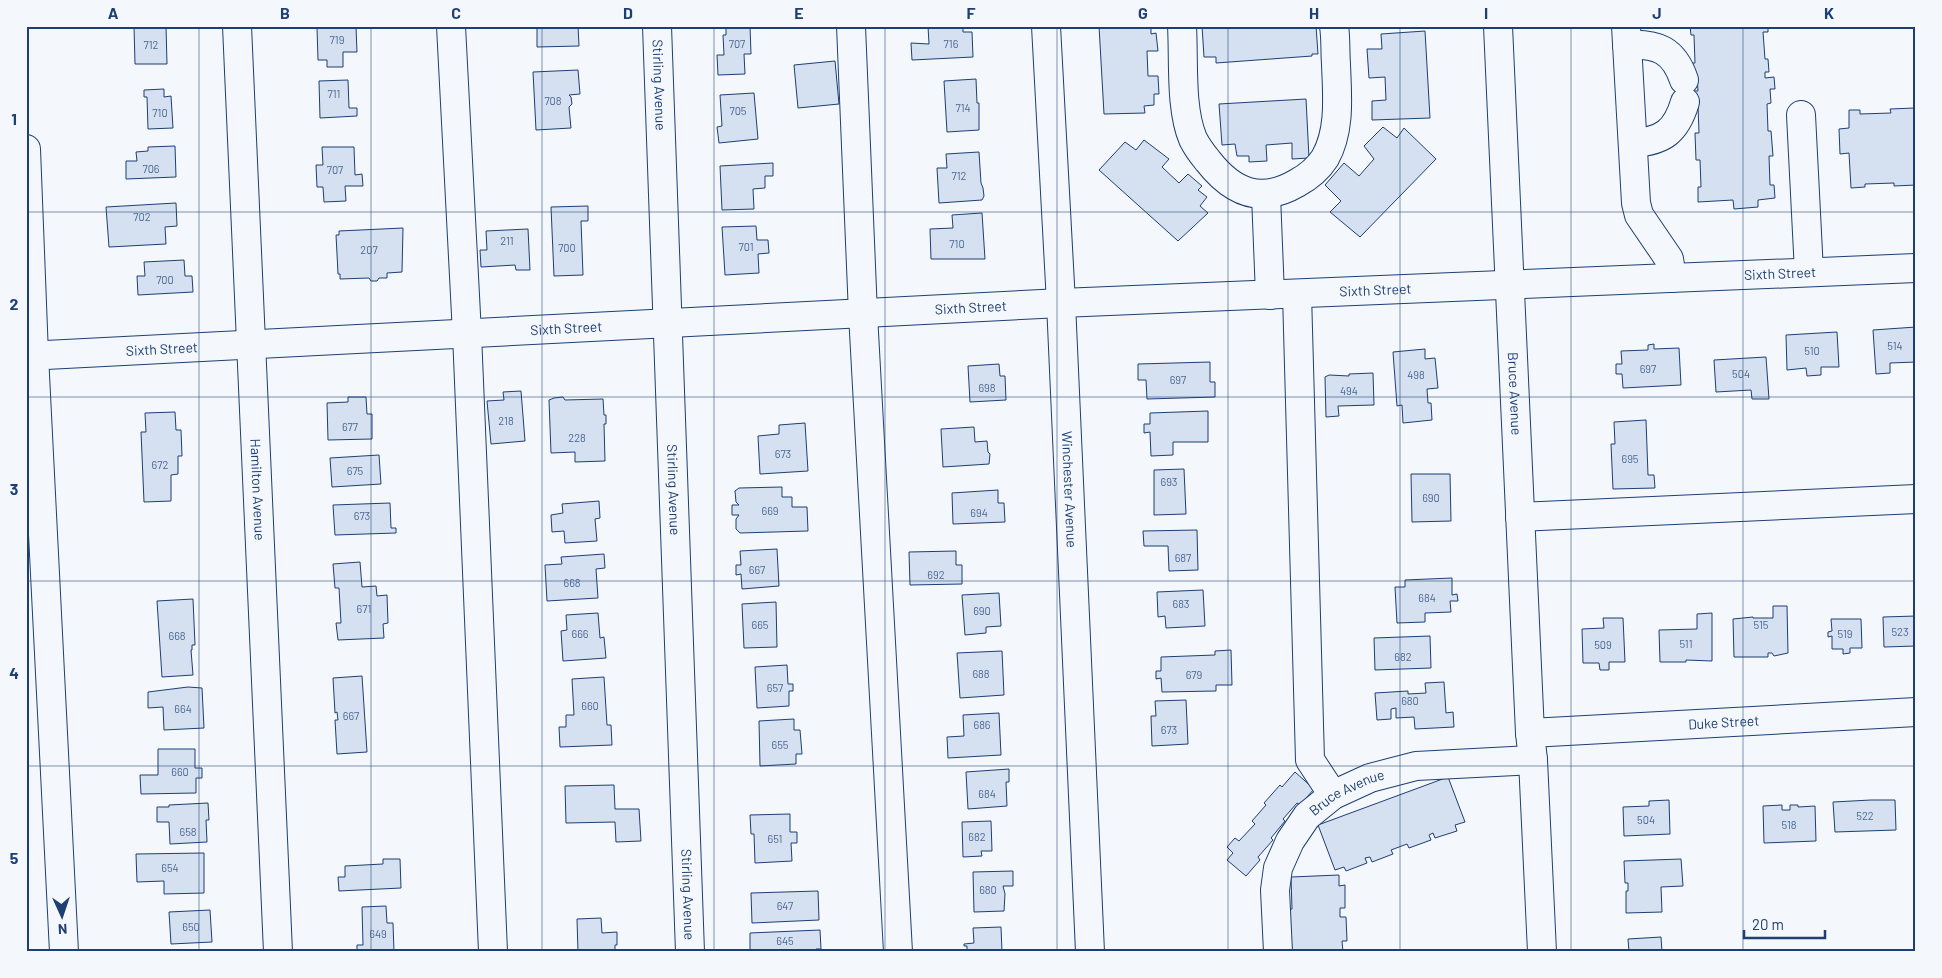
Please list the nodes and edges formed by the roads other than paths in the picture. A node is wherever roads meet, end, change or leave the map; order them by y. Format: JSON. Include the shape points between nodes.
{"nodes":[{"id":1,"x":237,"y":26,"type":"edge"},
{"id":2,"x":450,"y":26,"type":"edge"},
{"id":3,"x":657,"y":26,"type":"edge"},
{"id":4,"x":851,"y":26,"type":"edge"},
{"id":5,"x":1046,"y":26,"type":"edge"},
{"id":6,"x":1182,"y":26,"type":"edge"},
{"id":7,"x":1334,"y":26,"type":"edge"},
{"id":8,"x":1498,"y":26,"type":"edge"},
{"id":9,"x":1627,"y":36,"type":"edge"},
{"id":10,"x":1801,"y":115,"type":"dead end"},
{"id":11,"x":1633,"y":143,"type":"junction"},
{"id":12,"x":26,"y":149,"type":"edge"},
{"id":13,"x":1266,"y":194,"type":"junction"},
{"id":14,"x":1916,"y":268,"type":"edge"},
{"id":15,"x":1810,"y":272,"type":"junction"},
{"id":16,"x":1672,"y":278,"type":"junction"},
{"id":17,"x":1510,"y":285,"type":"junction"},
{"id":18,"x":1296,"y":294,"type":"junction"},
{"id":19,"x":1270,"y":295,"type":"junction"},
{"id":20,"x":1061,"y":303,"type":"junction"},
{"id":21,"x":863,"y":314,"type":"junction"},
{"id":22,"x":668,"y":324,"type":"junction"},
{"id":23,"x":467,"y":334,"type":"junction"},
{"id":24,"x":251,"y":345,"type":"junction"},
{"id":25,"x":30,"y":356,"type":"edge"},
{"id":26,"x":1916,"y":499,"type":"edge"},
{"id":27,"x":1520,"y":517,"type":"junction"},
{"id":28,"x":1916,"y":712,"type":"edge"},
{"id":29,"x":1530,"y":733,"type":"junction"},
{"id":30,"x":1534,"y":760,"type":"junction"},
{"id":31,"x":1334,"y":795,"type":"junction"},
{"id":32,"x":64,"y":952,"type":"edge"},
{"id":33,"x":278,"y":952,"type":"edge"},
{"id":34,"x":493,"y":952,"type":"edge"},
{"id":35,"x":690,"y":952,"type":"edge"},
{"id":36,"x":898,"y":952,"type":"edge"},
{"id":37,"x":1090,"y":952,"type":"edge"},
{"id":38,"x":1278,"y":952,"type":"edge"},
{"id":39,"x":1542,"y":952,"type":"edge"}],
"edges":[{"from":1,"to":24,"type":"street","name":"Hamilton Avenue"},
{"from":2,"to":23,"type":"street"},
{"from":3,"to":22,"type":"street","name":"Stirling Avenue"},
{"from":4,"to":21,"type":"street"},
{"from":5,"to":20,"type":"street","name":"Winchester Avenue"},
{"from":6,"to":13,"type":"street","via":[[1186,109],[1194,141],[1218,173],[1235,187]]},
{"from":7,"to":13,"type":"street","via":[[1336,120],[1325,157],[1300,181],[1276,193]]},
{"from":8,"to":17,"type":"street","name":"Bruce Avenue"},
{"from":9,"to":11,"type":"street"},
{"from":9,"to":11,"type":"street","via":[[1663,50],[1675,60],[1684,91],[1678,119],[1670,130],[1655,140]]},
{"from":10,"to":15,"type":"street"},
{"from":11,"to":16,"type":"street","via":[[1639,215],[1669,259]]},
{"from":12,"to":25,"type":"street"},
{"from":13,"to":19,"type":"street"},
{"from":14,"to":15,"type":"street","name":"Sixth Street"},
{"from":15,"to":16,"type":"street","name":"Sixth Street"},
{"from":16,"to":17,"type":"street","name":"Sixth Street"},
{"from":17,"to":18,"type":"street","name":"Sixth Street"},
{"from":17,"to":27,"type":"street","name":"Bruce Avenue"},
{"from":18,"to":19,"type":"street","name":"Sixth Street"},
{"from":18,"to":31,"type":"street","via":[[1310,760]]},
{"from":19,"to":20,"type":"street","name":"Sixth Street"},
{"from":20,"to":21,"type":"street","name":"Sixth Street"},
{"from":20,"to":37,"type":"street","name":"Winchester Avenue"},
{"from":21,"to":22,"type":"street","name":"Sixth Street"},
{"from":21,"to":36,"type":"street"},
{"from":22,"to":23,"type":"street","name":"Sixth Street"},
{"from":22,"to":35,"type":"street","name":"Stirling Avenue"},
{"from":23,"to":24,"type":"street","name":"Sixth Street"},
{"from":23,"to":34,"type":"street"},
{"from":24,"to":25,"type":"street","name":"Sixth Street"},
{"from":24,"to":33,"type":"street","name":"Hamilton Avenue"},
{"from":25,"to":32,"type":"street"},
{"from":26,"to":27,"type":"street"},
{"from":27,"to":29,"type":"street","name":"Bruce Avenue"},
{"from":28,"to":29,"type":"street","name":"Duke Street"},
{"from":29,"to":30,"type":"street","name":"Bruce Avenue"},
{"from":30,"to":31,"type":"street","name":"Bruce Avenue","via":[[1416,766],[1370,778]]},
{"from":30,"to":39,"type":"street","name":"Bruce Avenue"},
{"from":31,"to":38,"type":"street","name":"Bruce Avenue","via":[[1307,816],[1290,841],[1278,868],[1275,890]]}]}
